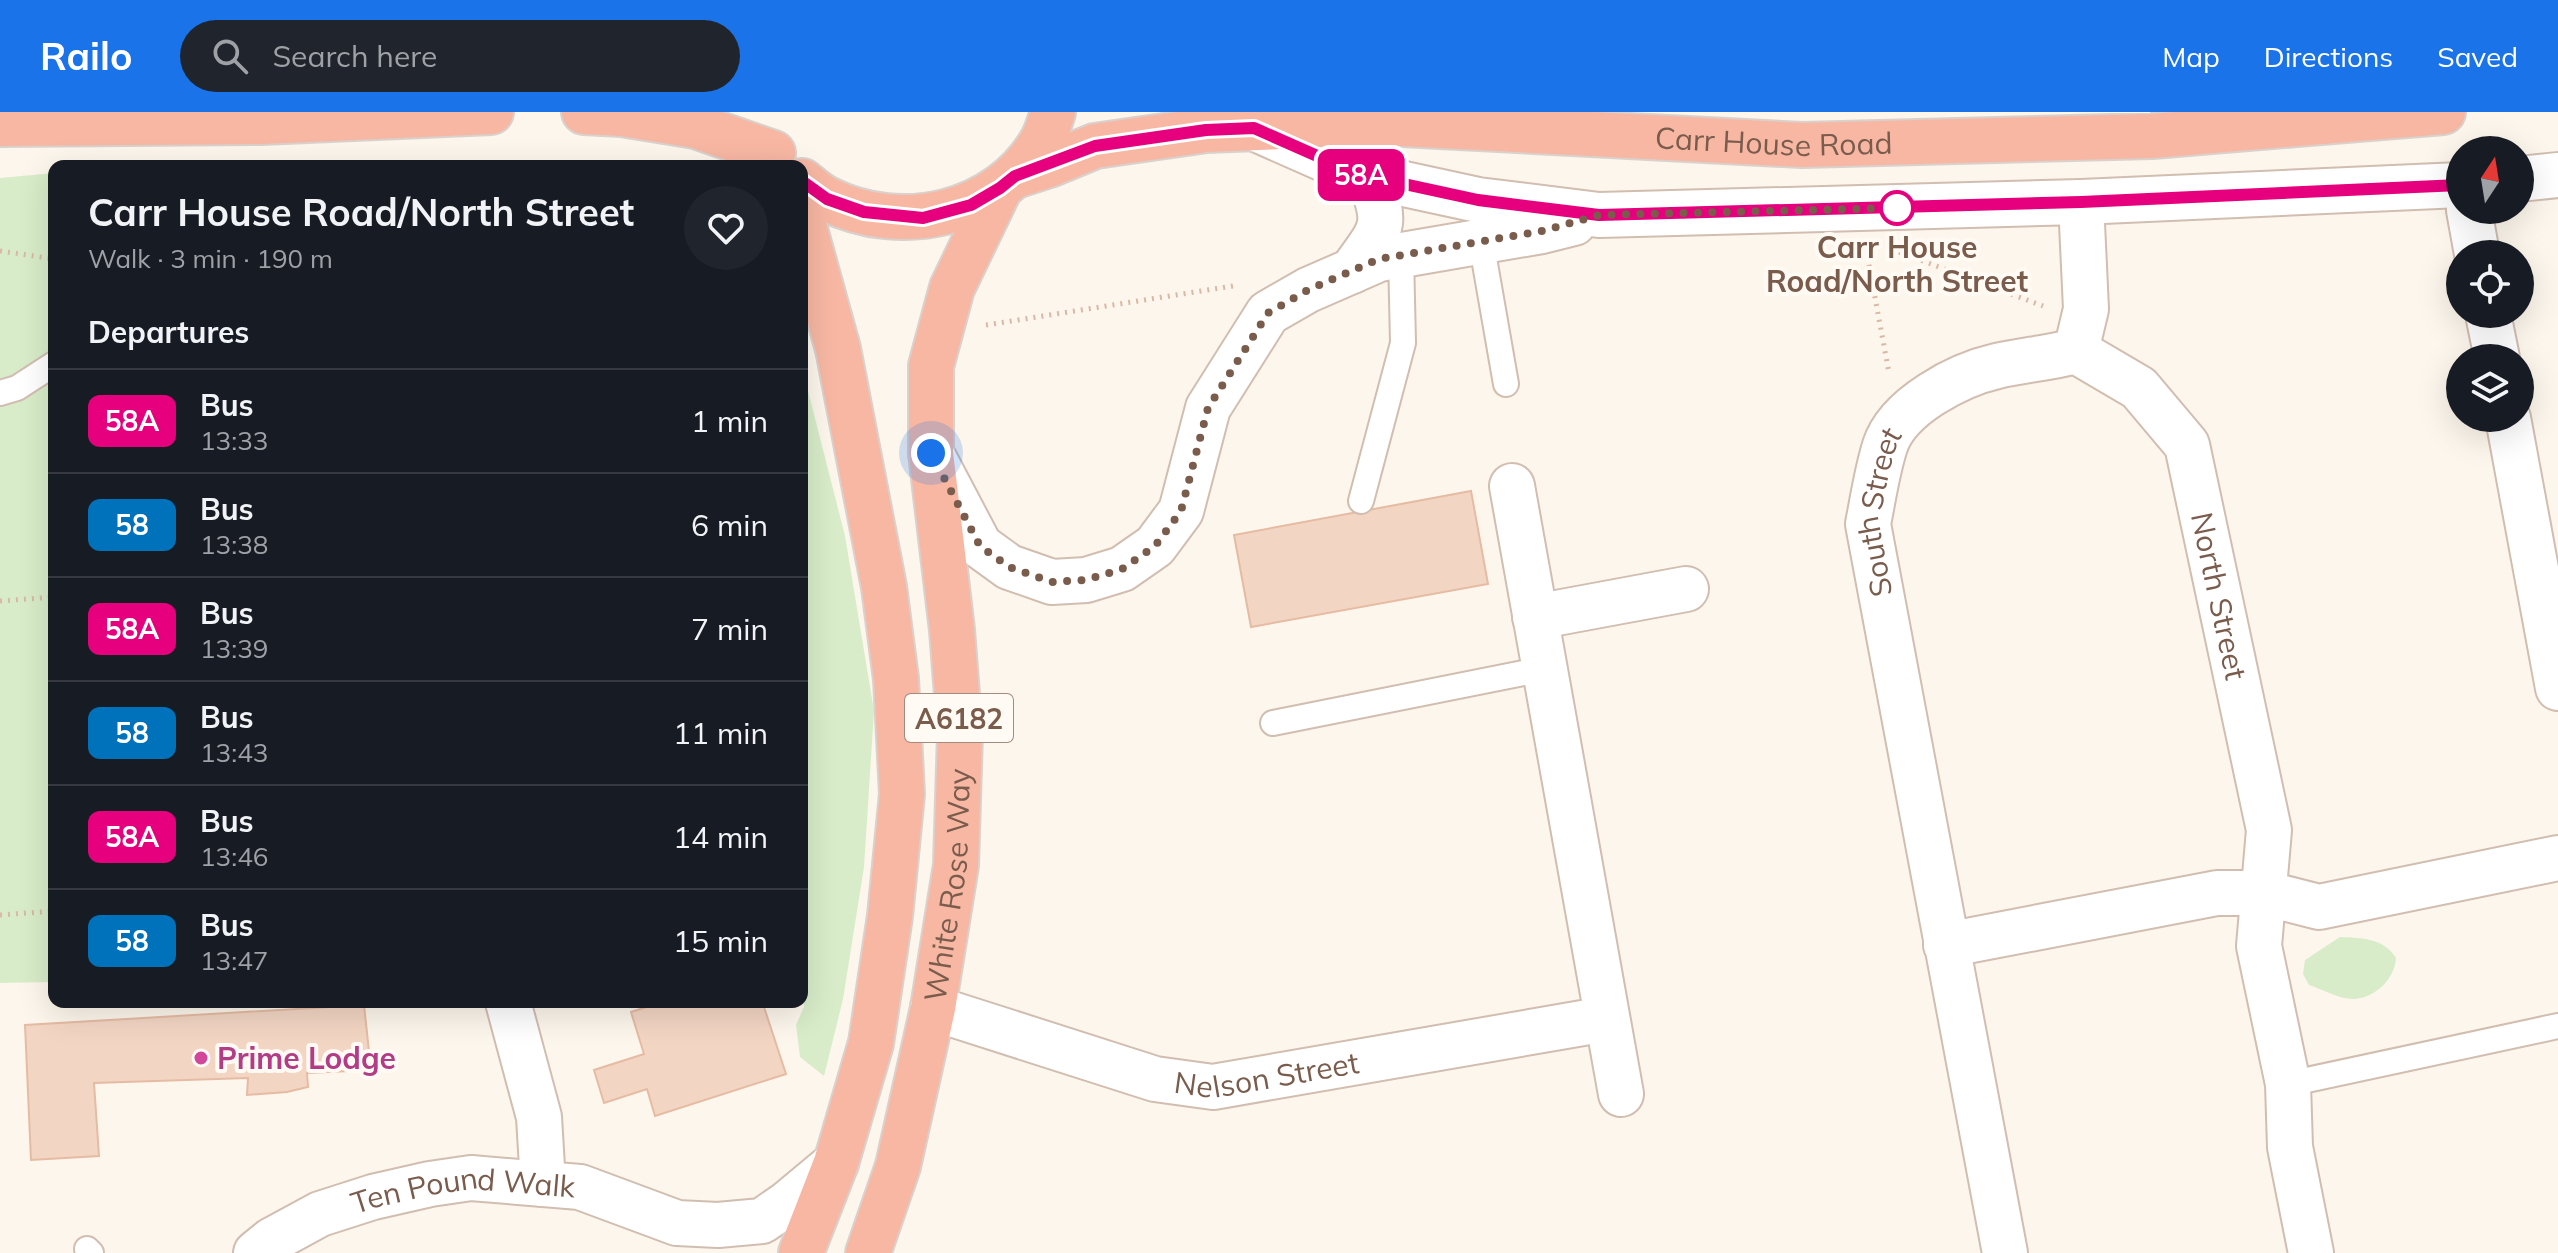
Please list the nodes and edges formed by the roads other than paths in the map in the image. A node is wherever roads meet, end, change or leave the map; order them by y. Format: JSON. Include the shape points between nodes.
{"nodes":[{"id":1,"x":491,"y":112,"type":"edge"},
{"id":2,"x":584,"y":112,"type":"edge"},
{"id":3,"x":754,"y":112,"type":"edge"},
{"id":4,"x":1053,"y":112,"type":"edge"},
{"id":5,"x":2443,"y":112,"type":"edge"},
{"id":6,"x":0,"y":124,"type":"edge"},
{"id":7,"x":1254,"y":128,"type":"junction"},
{"id":8,"x":771,"y":160,"type":"edge"},
{"id":9,"x":782,"y":160,"type":"edge"},
{"id":10,"x":2558,"y":175,"type":"edge"},
{"id":11,"x":1369,"y":176,"type":"junction"},
{"id":12,"x":2534,"y":178,"type":"edge"},
{"id":13,"x":1008,"y":182,"type":"junction"},
{"id":14,"x":808,"y":184,"type":"edge"},
{"id":15,"x":2446,"y":186,"type":"edge"},
{"id":16,"x":2081,"y":202,"type":"junction"},
{"id":17,"x":1599,"y":215,"type":"junction"},
{"id":18,"x":808,"y":241,"type":"edge"},
{"id":19,"x":1481,"y":241,"type":"junction"},
{"id":20,"x":1401,"y":255,"type":"junction"},
{"id":21,"x":1352,"y":271,"type":"junction"},
{"id":22,"x":2080,"y":337,"type":"junction"},
{"id":23,"x":48,"y":368,"type":"edge"},
{"id":24,"x":1506,"y":384,"type":"dead end"},
{"id":25,"x":0,"y":393,"type":"edge"},
{"id":26,"x":2511,"y":432,"type":"edge"},
{"id":27,"x":931,"y":453,"type":"junction"},
{"id":28,"x":1512,"y":486,"type":"dead end"},
{"id":29,"x":1361,"y":501,"type":"dead end"},
{"id":30,"x":1686,"y":589,"type":"dead end"},
{"id":31,"x":1535,"y":617,"type":"junction"},
{"id":32,"x":1544,"y":669,"type":"junction"},
{"id":33,"x":2558,"y":688,"type":"edge"},
{"id":34,"x":1273,"y":723,"type":"dead end"},
{"id":35,"x":2558,"y":858,"type":"edge"},
{"id":36,"x":2264,"y":893,"type":"junction"},
{"id":37,"x":1946,"y":945,"type":"junction"},
{"id":38,"x":510,"y":1008,"type":"edge"},
{"id":39,"x":933,"y":1008,"type":"junction"},
{"id":40,"x":1606,"y":1019,"type":"junction"},
{"id":41,"x":2558,"y":1026,"type":"edge"},
{"id":42,"x":2288,"y":1084,"type":"junction"},
{"id":43,"x":1621,"y":1094,"type":"dead end"},
{"id":44,"x":836,"y":1163,"type":"junction"},
{"id":45,"x":543,"y":1184,"type":"junction"},
{"id":46,"x":687,"y":1238,"type":"edge"},
{"id":47,"x":256,"y":1253,"type":"edge"},
{"id":48,"x":801,"y":1253,"type":"edge"},
{"id":49,"x":868,"y":1253,"type":"edge"},
{"id":50,"x":2005,"y":1253,"type":"edge"},
{"id":51,"x":2311,"y":1253,"type":"edge"}],
"edges":[{"from":1,"to":6,"type":"highway","via":[[261,122]]},
{"from":2,"to":8,"type":"highway","via":[[696,126]]},
{"from":3,"to":9,"type":"highway"},
{"from":4,"to":13,"type":"highway","via":[[1043,140]]},
{"from":5,"to":7,"type":"highway","name":"Carr House Road","via":[[2152,136],[1802,145],[1383,123]]},
{"from":7,"to":11,"type":"street"},
{"from":7,"to":13,"type":"highway","name":"Carr House Road","via":[[1095,146]]},
{"from":10,"to":12,"type":"street"},
{"from":11,"to":17,"type":"street","via":[[1478,200]]},
{"from":11,"to":21,"type":"street","via":[[1381,209],[1379,231]]},
{"from":13,"to":14,"type":"highway","name":"Carr House Road","via":[[971,205],[923,218],[864,212],[827,199]]},
{"from":13,"to":27,"type":"highway","name":"White Rose Way","number":"A6182","via":[[952,288],[931,366]]},
{"from":15,"to":16,"type":"street"},
{"from":16,"to":17,"type":"street","via":[[1862,224]]},
{"from":16,"to":22,"type":"street","via":[[2086,309]]},
{"from":17,"to":19,"type":"street"},
{"from":18,"to":44,"type":"highway","name":"White Rose Way","number":"A6182","via":[[838,349],[884,587],[902,794],[871,1043]]},
{"from":19,"to":20,"type":"street"},
{"from":19,"to":24,"type":"lane"},
{"from":20,"to":21,"type":"street"},
{"from":20,"to":29,"type":"lane","via":[[1403,343]]},
{"from":21,"to":27,"type":"street","via":[[1268,313],[1208,408],[1181,511],[1155,546],[1122,569],[1086,580],[1052,582],[1009,567],[980,546]]},
{"from":22,"to":36,"type":"street","name":"North Street","via":[[2139,388],[2187,445],[2269,830]]},
{"from":22,"to":37,"type":"street","name":"South Street","via":[[2044,360],[1995,367],[1933,392],[1898,421],[1885,444],[1868,524]]},
{"from":23,"to":25,"type":"lane"},
{"from":26,"to":33,"type":"street"},
{"from":27,"to":39,"type":"highway","name":"White Rose Way","number":"A6182","via":[[960,734],[956,865]]},
{"from":28,"to":31,"type":"street"},
{"from":30,"to":31,"type":"street"},
{"from":31,"to":32,"type":"street"},
{"from":32,"to":34,"type":"lane"},
{"from":32,"to":40,"type":"street"},
{"from":35,"to":36,"type":"street","via":[[2319,907]]},
{"from":36,"to":37,"type":"street","via":[[2217,893]]},
{"from":36,"to":42,"type":"street","name":"North Street","via":[[2259,946]]},
{"from":37,"to":50,"type":"street","name":"South Street"},
{"from":38,"to":45,"type":"street","via":[[539,1117]]},
{"from":39,"to":40,"type":"street","name":"Nelson Street","via":[[1155,1079],[1213,1087]]},
{"from":39,"to":49,"type":"highway","name":"White Rose Way","number":"A6182","via":[[898,1166]]},
{"from":40,"to":43,"type":"street"},
{"from":41,"to":42,"type":"lane"},
{"from":42,"to":51,"type":"street","name":"North Street","via":[[2290,1147]]},
{"from":44,"to":46,"type":"street","name":"Ten Pound Walk","via":[[762,1221],[718,1225]]},
{"from":44,"to":48,"type":"highway","name":"White Rose Way","number":"A6182"},
{"from":45,"to":46,"type":"street","name":"Ten Pound Walk","via":[[580,1187]]},
{"from":45,"to":47,"type":"street","name":"Ten Pound Walk","via":[[471,1178],[373,1197],[320,1214]]}]}
